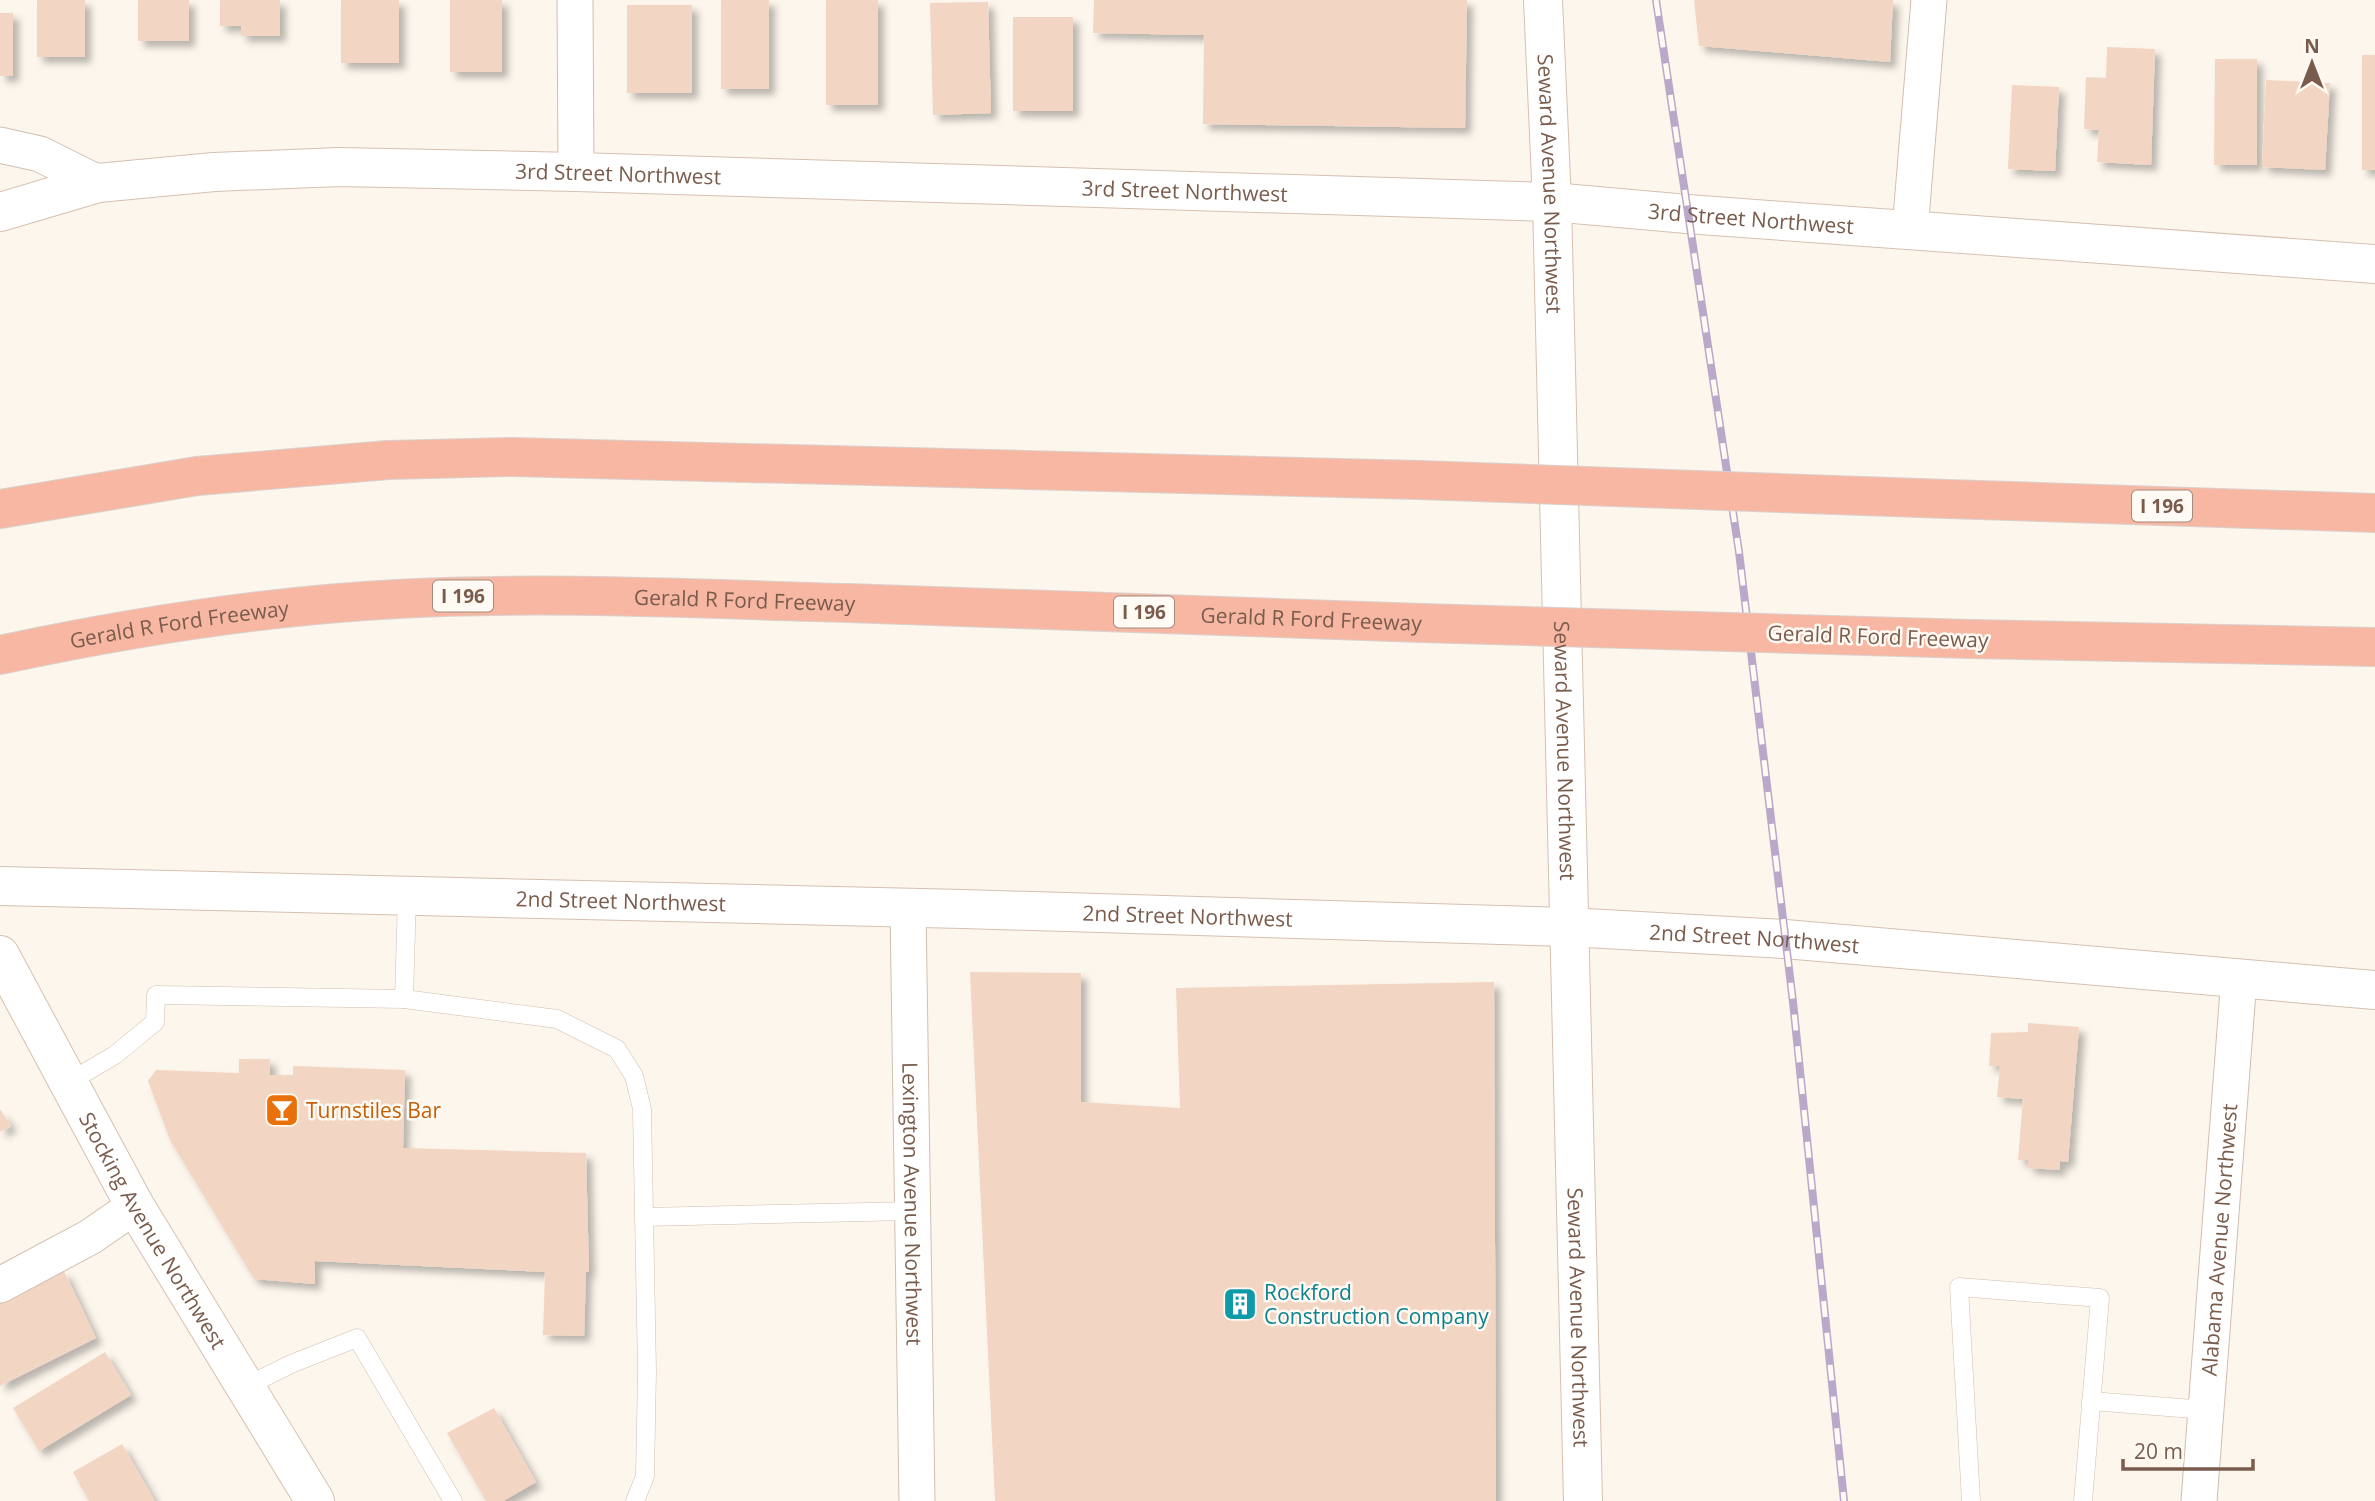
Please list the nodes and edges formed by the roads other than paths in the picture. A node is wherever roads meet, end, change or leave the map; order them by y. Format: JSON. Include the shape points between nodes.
{"nodes":[{"id":1,"x":575,"y":0,"type":"edge"},
{"id":2,"x":1543,"y":0,"type":"edge"},
{"id":3,"x":1929,"y":0,"type":"edge"},
{"id":4,"x":0,"y":145,"type":"edge"},
{"id":5,"x":576,"y":172,"type":"junction"},
{"id":6,"x":98,"y":183,"type":"junction"},
{"id":7,"x":1552,"y":202,"type":"junction"},
{"id":8,"x":0,"y":212,"type":"edge"},
{"id":9,"x":1910,"y":230,"type":"junction"},
{"id":10,"x":2375,"y":264,"type":"edge"},
{"id":11,"x":0,"y":509,"type":"edge"},
{"id":12,"x":2375,"y":513,"type":"edge"},
{"id":13,"x":2375,"y":647,"type":"edge"},
{"id":14,"x":0,"y":655,"type":"edge"},
{"id":15,"x":0,"y":886,"type":"edge"},
{"id":16,"x":407,"y":896,"type":"junction"},
{"id":17,"x":908,"y":908,"type":"junction"},
{"id":18,"x":1568,"y":927,"type":"junction"},
{"id":19,"x":0,"y":955,"type":"edge"},
{"id":20,"x":2239,"y":978,"type":"junction"},
{"id":21,"x":2375,"y":989,"type":"edge"},
{"id":22,"x":404,"y":999,"type":"junction"},
{"id":23,"x":69,"y":1082,"type":"junction"},
{"id":24,"x":135,"y":1206,"type":"junction"},
{"id":25,"x":912,"y":1211,"type":"junction"},
{"id":26,"x":645,"y":1217,"type":"junction"},
{"id":27,"x":0,"y":1285,"type":"edge"},
{"id":28,"x":245,"y":1387,"type":"junction"},
{"id":29,"x":2091,"y":1401,"type":"junction"},
{"id":30,"x":2206,"y":1410,"type":"junction"},
{"id":31,"x":314,"y":1501,"type":"edge"},
{"id":32,"x":453,"y":1501,"type":"edge"},
{"id":33,"x":635,"y":1501,"type":"edge"},
{"id":34,"x":917,"y":1501,"type":"edge"},
{"id":35,"x":1583,"y":1501,"type":"edge"},
{"id":36,"x":1971,"y":1501,"type":"edge"},
{"id":37,"x":2083,"y":1501,"type":"edge"},
{"id":38,"x":2199,"y":1501,"type":"edge"}],
"edges":[{"from":1,"to":5,"type":"street"},
{"from":2,"to":7,"type":"street","name":"Seward Avenue Northwest"},
{"from":3,"to":9,"type":"street"},
{"from":4,"to":6,"type":"street","via":[[40,154]]},
{"from":5,"to":6,"type":"street","name":"3rd Street Northwest","via":[[339,167]]},
{"from":5,"to":7,"type":"street","name":"3rd Street Northwest"},
{"from":6,"to":8,"type":"street"},
{"from":7,"to":9,"type":"street","name":"3rd Street Northwest"},
{"from":7,"to":18,"type":"street","name":"Seward Avenue Northwest"},
{"from":9,"to":10,"type":"street","name":"3rd Street Northwest"},
{"from":11,"to":12,"type":"highway","number":"I 196","bridge":true,"via":[[197,476],[388,460],[512,457],[1419,480]]},
{"from":13,"to":14,"type":"highway","name":"Gerald R Ford Freeway","number":"I 196","bridge":true,"via":[[496,595],[301,606],[193,619]]},
{"from":15,"to":16,"type":"street","name":"2nd Street Northwest"},
{"from":16,"to":17,"type":"street","name":"2nd Street Northwest"},
{"from":16,"to":22,"type":"lane"},
{"from":17,"to":18,"type":"street","name":"2nd Street Northwest"},
{"from":17,"to":25,"type":"street","name":"Lexington Avenue Northwest"},
{"from":18,"to":20,"type":"street","name":"2nd Street Northwest","via":[[1786,939]]},
{"from":18,"to":35,"type":"street","name":"Seward Avenue Northwest"},
{"from":19,"to":23,"type":"street","name":"Stocking Avenue Northwest"},
{"from":20,"to":21,"type":"street","name":"2nd Street Northwest"},
{"from":20,"to":30,"type":"street","name":"Alabama Avenue Northwest"},
{"from":22,"to":23,"type":"lane","via":[[156,995],[155,1022],[115,1055]]},
{"from":22,"to":26,"type":"lane","via":[[557,1019],[617,1049],[634,1076],[642,1109]]},
{"from":23,"to":24,"type":"street","name":"Stocking Avenue Northwest"},
{"from":24,"to":27,"type":"street","via":[[90,1237]]},
{"from":24,"to":28,"type":"street","name":"Stocking Avenue Northwest"},
{"from":25,"to":26,"type":"lane"},
{"from":25,"to":34,"type":"street","name":"Lexington Avenue Northwest"},
{"from":26,"to":33,"type":"lane","via":[[645,1476]]},
{"from":28,"to":31,"type":"street","name":"Stocking Avenue Northwest"},
{"from":28,"to":32,"type":"lane","via":[[357,1338]]},
{"from":29,"to":30,"type":"lane"},
{"from":29,"to":36,"type":"lane","via":[[2100,1298],[1959,1287]]},
{"from":29,"to":37,"type":"lane"},
{"from":30,"to":38,"type":"street","name":"Alabama Avenue Northwest"}]}
